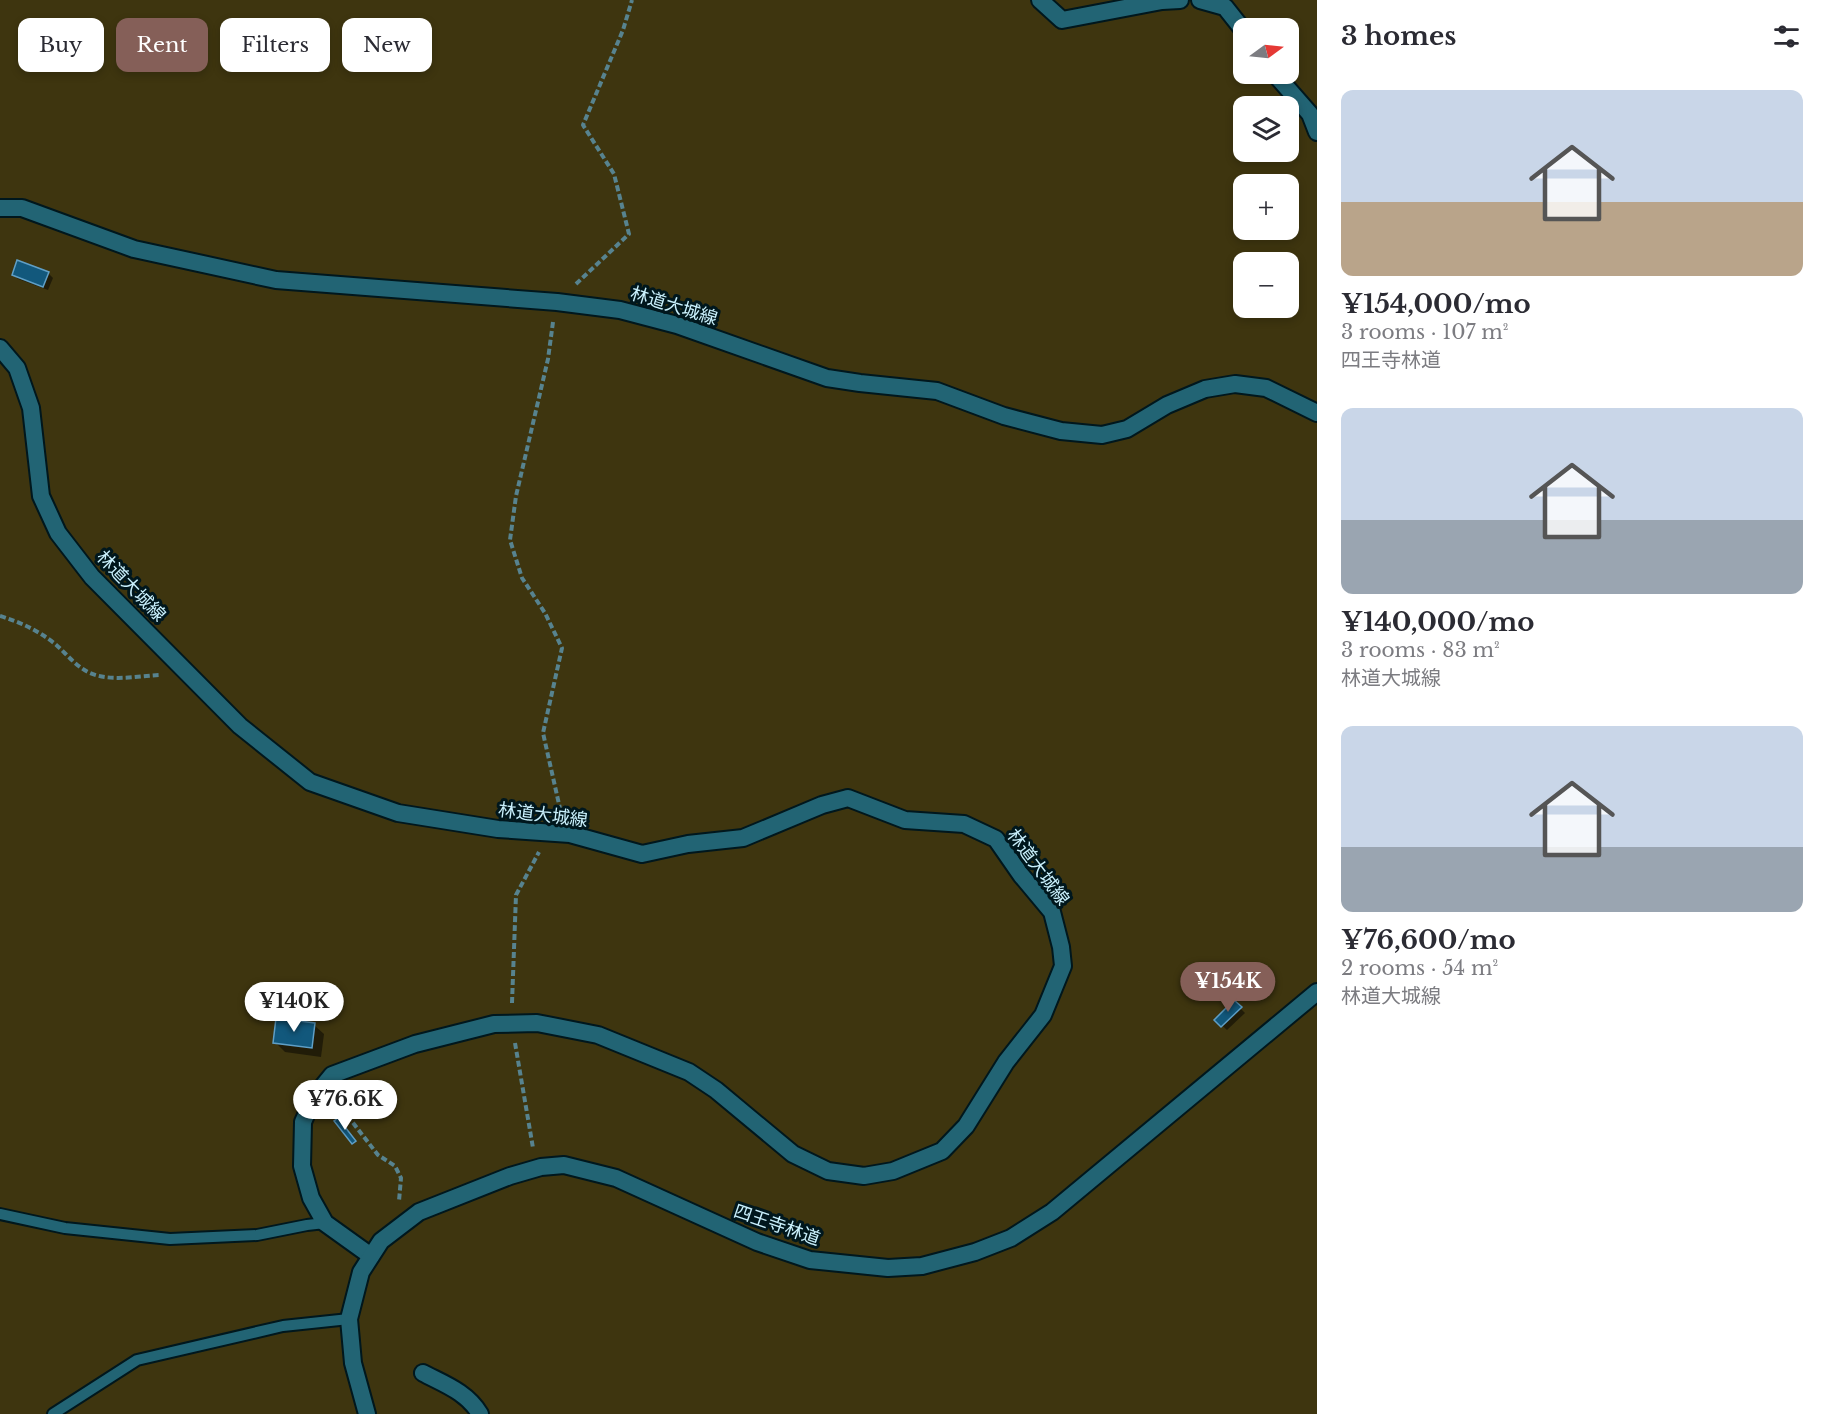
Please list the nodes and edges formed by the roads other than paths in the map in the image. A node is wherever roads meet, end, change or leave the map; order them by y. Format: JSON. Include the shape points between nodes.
{"nodes":[{"id":1,"x":1040,"y":0,"type":"edge"},
{"id":2,"x":1180,"y":0,"type":"edge"},
{"id":3,"x":1200,"y":0,"type":"edge"},
{"id":4,"x":1233,"y":18,"type":"edge"},
{"id":5,"x":1284,"y":84,"type":"edge"},
{"id":6,"x":1317,"y":132,"type":"edge"},
{"id":7,"x":0,"y":208,"type":"edge"},
{"id":8,"x":0,"y":348,"type":"edge"},
{"id":9,"x":1317,"y":413,"type":"edge"},
{"id":10,"x":1317,"y":992,"type":"edge"},
{"id":11,"x":0,"y":1214,"type":"edge"},
{"id":12,"x":325,"y":1223,"type":"junction"},
{"id":13,"x":371,"y":1256,"type":"junction"},
{"id":14,"x":349,"y":1319,"type":"junction"},
{"id":15,"x":423,"y":1373,"type":"dead end"},
{"id":16,"x":53,"y":1414,"type":"edge"},
{"id":17,"x":367,"y":1414,"type":"edge"},
{"id":18,"x":480,"y":1414,"type":"edge"}],
"edges":[{"from":1,"to":2,"type":"street","via":[[1062,20]]},
{"from":3,"to":4,"type":"street","via":[[1225,7]]},
{"from":5,"to":6,"type":"street","via":[[1310,114]]},
{"from":7,"to":9,"type":"street","name":"林道大城線","via":[[22,208],[134,249],[276,280],[620,310],[827,378],[936,391],[1060,431],[1102,435],[1127,429],[1176,400],[1205,389],[1235,384],[1266,388]]},
{"from":8,"to":12,"type":"street","name":"林道大城線","via":[[16,368],[31,408],[41,496],[58,533],[92,577],[187,674],[240,726],[310,782],[398,813],[498,829],[558,833],[642,854],[743,838],[848,798],[905,820],[964,824],[996,839],[1052,912],[1063,966],[1043,1015],[1006,1062],[966,1126],[942,1151],[893,1171],[864,1176],[828,1171],[793,1154],[716,1090],[688,1072],[597,1035],[537,1023],[495,1024],[426,1041],[332,1075],[314,1097],[303,1122],[302,1166],[310,1198]]},
{"from":10,"to":13,"type":"street","name":"四王寺林道","via":[[1052,1212],[1011,1238],[975,1252],[922,1266],[888,1268],[810,1260],[757,1242],[616,1178],[564,1165],[510,1176],[419,1212],[381,1241]]},
{"from":11,"to":12,"type":"lane","via":[[65,1228],[170,1239],[257,1235]]},
{"from":12,"to":13,"type":"street","name":"林道大城線"},
{"from":13,"to":14,"type":"street","name":"四王寺林道","via":[[361,1272]]},
{"from":14,"to":16,"type":"lane","via":[[283,1326],[137,1360]]},
{"from":14,"to":17,"type":"street","name":"四王寺林道","via":[[353,1363]]},
{"from":15,"to":18,"type":"street","via":[[463,1394]]}]}
